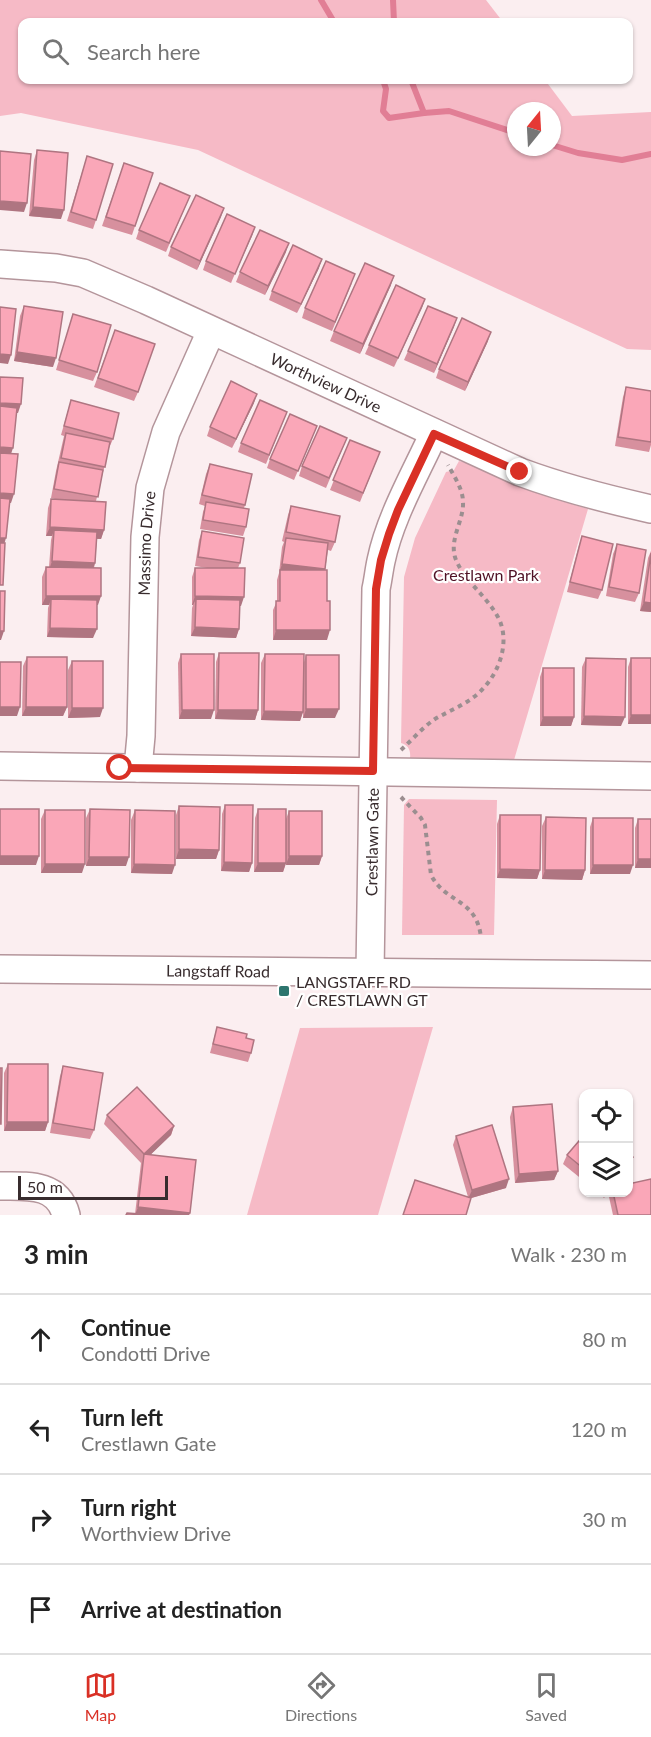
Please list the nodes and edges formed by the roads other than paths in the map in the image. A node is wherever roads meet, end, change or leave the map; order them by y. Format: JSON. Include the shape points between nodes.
{"nodes":[{"id":1,"x":0,"y":264,"type":"edge"},
{"id":2,"x":211,"y":330,"type":"junction"},
{"id":3,"x":434,"y":434,"type":"junction"},
{"id":4,"x":651,"y":508,"type":"edge"},
{"id":5,"x":0,"y":766,"type":"edge"},
{"id":6,"x":138,"y":768,"type":"junction"},
{"id":7,"x":373,"y":771,"type":"junction"},
{"id":8,"x":651,"y":776,"type":"edge"},
{"id":9,"x":0,"y":969,"type":"edge"},
{"id":10,"x":370,"y":972,"type":"junction"},
{"id":11,"x":651,"y":975,"type":"edge"},
{"id":12,"x":0,"y":1186,"type":"edge"},
{"id":13,"x":66,"y":1215,"type":"edge"}],
"edges":[{"from":1,"to":2,"type":"street","name":"Worthview Drive","via":[[56,267],[83,273]]},
{"from":2,"to":3,"type":"street","name":"Worthview Drive"},
{"from":2,"to":6,"type":"street","name":"Massimo Drive","via":[[166,432],[150,488]]},
{"from":3,"to":4,"type":"street","name":"Worthview Drive","via":[[565,488]]},
{"from":3,"to":7,"type":"street","name":"Crestlawn Gate","via":[[398,510],[381,560],[376,589]]},
{"from":5,"to":6,"type":"street"},
{"from":6,"to":7,"type":"street"},
{"from":7,"to":8,"type":"street"},
{"from":7,"to":10,"type":"street","name":"Crestlawn Gate"},
{"from":9,"to":10,"type":"street","name":"Langstaff Road"},
{"from":10,"to":11,"type":"street","name":"Langstaff Road"},
{"from":12,"to":13,"type":"street","via":[[39,1188],[55,1195]]}]}
